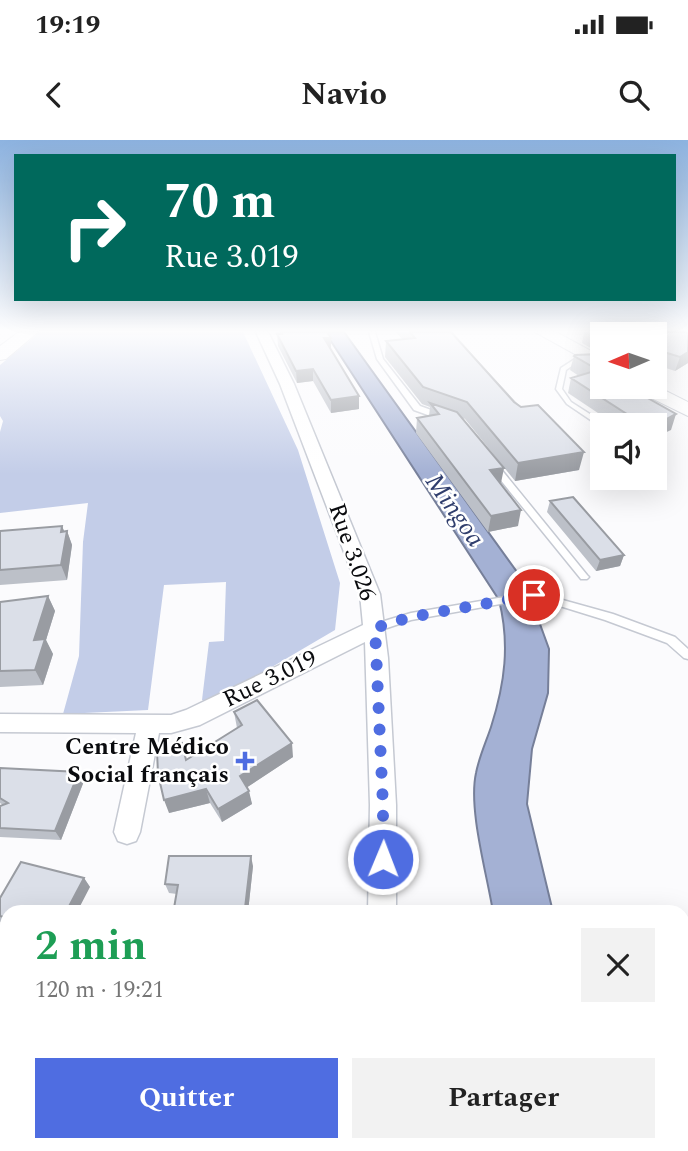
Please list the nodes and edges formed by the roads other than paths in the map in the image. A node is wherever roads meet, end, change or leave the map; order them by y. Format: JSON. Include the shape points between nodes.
{"nodes":[{"id":1,"x":285,"y":379,"type":"edge"},
{"id":2,"x":395,"y":379,"type":"edge"},
{"id":3,"x":561,"y":379,"type":"edge"},
{"id":4,"x":667,"y":399,"type":"edge"},
{"id":5,"x":688,"y":410,"type":"edge"},
{"id":6,"x":590,"y":416,"type":"edge"},
{"id":7,"x":452,"y":420,"type":"edge"},
{"id":8,"x":485,"y":454,"type":"edge"},
{"id":9,"x":584,"y":577,"type":"dead end"},
{"id":10,"x":375,"y":628,"type":"junction"},
{"id":11,"x":688,"y":655,"type":"edge"},
{"id":12,"x":0,"y":723,"type":"edge"},
{"id":13,"x":149,"y":725,"type":"junction"},
{"id":14,"x":127,"y":832,"type":"dead end"},
{"id":15,"x":382,"y":905,"type":"edge"}],
"edges":[{"from":1,"to":10,"type":"street","name":"Rue 3.026","via":[[366,582]]},
{"from":2,"to":7,"type":"lane","via":[[417,408]]},
{"from":3,"to":6,"type":"lane","via":[[559,389],[569,402]]},
{"from":4,"to":5,"type":"main road"},
{"from":8,"to":9,"type":"lane"},
{"from":10,"to":11,"type":"lane","name":"Rue 3.019","via":[[534,595],[671,640]]},
{"from":10,"to":13,"type":"street","name":"Rue 3.019","via":[[192,718]]},
{"from":10,"to":15,"type":"street","name":"Rue 3.026"},
{"from":12,"to":13,"type":"street","name":"Rue 3.019"},
{"from":13,"to":14,"type":"street"}]}
